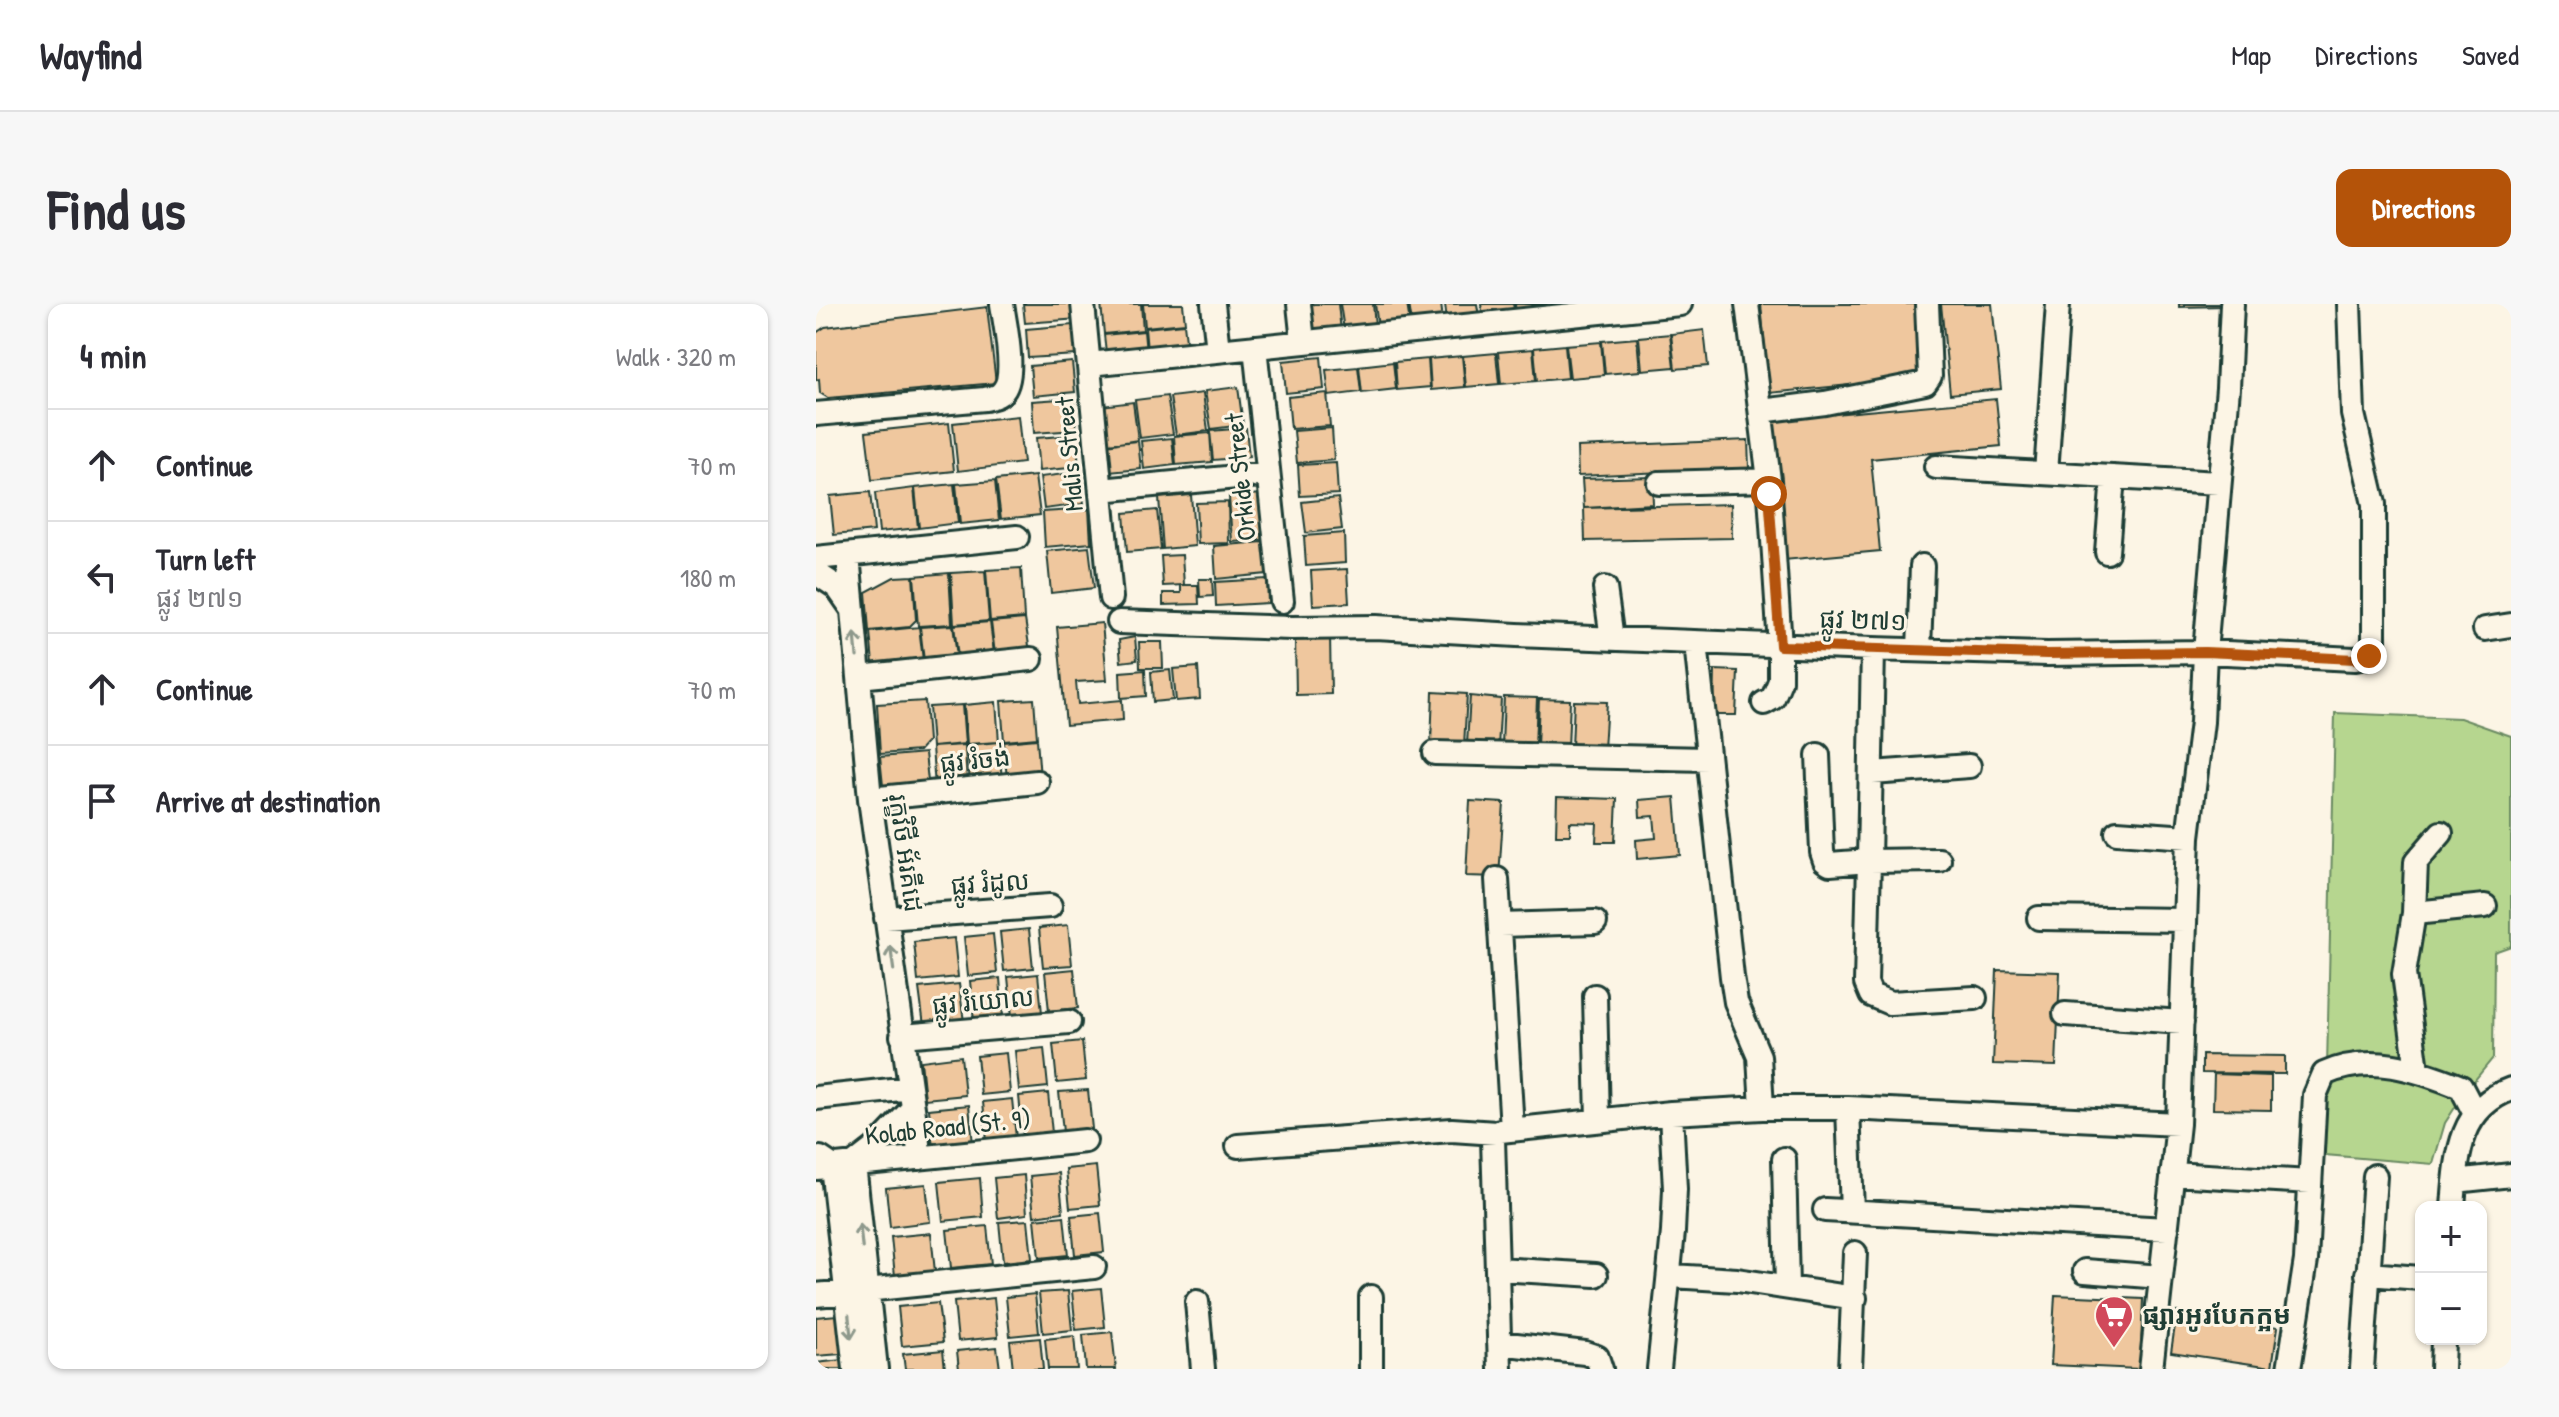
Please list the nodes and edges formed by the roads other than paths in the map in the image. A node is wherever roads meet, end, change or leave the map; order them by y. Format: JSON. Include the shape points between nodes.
{"nodes":[{"id":1,"x":1002,"y":304,"type":"edge"},
{"id":2,"x":1083,"y":304,"type":"edge"},
{"id":3,"x":1213,"y":304,"type":"edge"},
{"id":4,"x":1299,"y":304,"type":"edge"},
{"id":5,"x":1680,"y":304,"type":"edge"},
{"id":6,"x":1747,"y":304,"type":"edge"},
{"id":7,"x":1927,"y":304,"type":"edge"},
{"id":8,"x":2058,"y":304,"type":"edge"},
{"id":9,"x":2232,"y":304,"type":"edge"},
{"id":10,"x":2349,"y":304,"type":"edge"},
{"id":11,"x":1303,"y":342,"type":"junction"},
{"id":12,"x":1255,"y":347,"type":"junction"},
{"id":13,"x":1218,"y":351,"type":"junction"},
{"id":14,"x":1089,"y":364,"type":"junction"},
{"id":15,"x":1761,"y":411,"type":"junction"},
{"id":16,"x":816,"y":414,"type":"edge"},
{"id":17,"x":1936,"y":467,"type":"dead end"},
{"id":18,"x":2046,"y":473,"type":"junction"},
{"id":19,"x":1268,"y":474,"type":"junction"},
{"id":20,"x":2113,"y":477,"type":"junction"},
{"id":21,"x":1659,"y":483,"type":"dead end"},
{"id":22,"x":2219,"y":483,"type":"junction"},
{"id":23,"x":1769,"y":487,"type":"junction"},
{"id":24,"x":1101,"y":490,"type":"junction"},
{"id":25,"x":1017,"y":537,"type":"dead end"},
{"id":26,"x":2107,"y":552,"type":"dead end"},
{"id":27,"x":848,"y":555,"type":"junction"},
{"id":28,"x":816,"y":558,"type":"edge"},
{"id":29,"x":1922,"y":566,"type":"dead end"},
{"id":30,"x":816,"y":573,"type":"edge"},
{"id":31,"x":1605,"y":588,"type":"dead end"},
{"id":32,"x":1111,"y":598,"type":"dead end"},
{"id":33,"x":1282,"y":601,"type":"dead end"},
{"id":34,"x":853,"y":612,"type":"junction"},
{"id":35,"x":1119,"y":622,"type":"dead end"},
{"id":36,"x":2511,"y":625,"type":"edge"},
{"id":37,"x":2485,"y":629,"type":"dead end"},
{"id":38,"x":1612,"y":639,"type":"junction"},
{"id":39,"x":1696,"y":643,"type":"junction"},
{"id":40,"x":1780,"y":646,"type":"junction"},
{"id":41,"x":1873,"y":649,"type":"junction"},
{"id":42,"x":1919,"y":650,"type":"junction"},
{"id":43,"x":2205,"y":652,"type":"junction"},
{"id":44,"x":1031,"y":659,"type":"dead end"},
{"id":45,"x":859,"y":677,"type":"junction"},
{"id":46,"x":1764,"y":703,"type":"dead end"},
{"id":47,"x":1435,"y":753,"type":"dead end"},
{"id":48,"x":1818,"y":755,"type":"dead end"},
{"id":49,"x":1707,"y":759,"type":"junction"},
{"id":50,"x":1969,"y":766,"type":"dead end"},
{"id":51,"x":1872,"y":773,"type":"junction"},
{"id":52,"x":1037,"y":782,"type":"dead end"},
{"id":53,"x":870,"y":799,"type":"junction"},
{"id":54,"x":2117,"y":832,"type":"dead end"},
{"id":55,"x":2441,"y":833,"type":"dead end"},
{"id":56,"x":2188,"y":837,"type":"junction"},
{"id":57,"x":1939,"y":860,"type":"dead end"},
{"id":58,"x":1869,"y":861,"type":"junction"},
{"id":59,"x":1497,"y":879,"type":"dead end"},
{"id":60,"x":1050,"y":906,"type":"dead end"},
{"id":61,"x":2485,"y":906,"type":"dead end"},
{"id":62,"x":2414,"y":913,"type":"junction"},
{"id":63,"x":886,"y":918,"type":"junction"},
{"id":64,"x":2039,"y":918,"type":"dead end"},
{"id":65,"x":2185,"y":920,"type":"junction"},
{"id":66,"x":1595,"y":922,"type":"dead end"},
{"id":67,"x":1500,"y":925,"type":"junction"},
{"id":68,"x":1595,"y":996,"type":"dead end"},
{"id":69,"x":1975,"y":998,"type":"dead end"},
{"id":70,"x":2065,"y":1014,"type":"dead end"},
{"id":71,"x":1069,"y":1022,"type":"dead end"},
{"id":72,"x":2182,"y":1022,"type":"junction"},
{"id":73,"x":902,"y":1036,"type":"junction"},
{"id":74,"x":2417,"y":1070,"type":"junction"},
{"id":75,"x":2511,"y":1089,"type":"edge"},
{"id":76,"x":816,"y":1098,"type":"edge"},
{"id":77,"x":911,"y":1098,"type":"junction"},
{"id":78,"x":1762,"y":1108,"type":"junction"},
{"id":79,"x":1848,"y":1108,"type":"junction"},
{"id":80,"x":2474,"y":1112,"type":"junction"},
{"id":81,"x":1671,"y":1113,"type":"junction"},
{"id":82,"x":1598,"y":1120,"type":"junction"},
{"id":83,"x":2178,"y":1124,"type":"junction"},
{"id":84,"x":1504,"y":1131,"type":"junction"},
{"id":85,"x":1085,"y":1141,"type":"dead end"},
{"id":86,"x":1238,"y":1146,"type":"dead end"},
{"id":87,"x":920,"y":1158,"type":"junction"},
{"id":88,"x":1784,"y":1159,"type":"dead end"},
{"id":89,"x":830,"y":1163,"type":"edge"},
{"id":90,"x":2172,"y":1174,"type":"junction"},
{"id":91,"x":2511,"y":1175,"type":"edge"},
{"id":92,"x":2375,"y":1176,"type":"dead end"},
{"id":93,"x":2455,"y":1181,"type":"junction"},
{"id":94,"x":2310,"y":1182,"type":"junction"},
{"id":95,"x":2453,"y":1201,"type":"edge"},
{"id":96,"x":1825,"y":1210,"type":"dead end"},
{"id":97,"x":1852,"y":1211,"type":"junction"},
{"id":98,"x":2167,"y":1229,"type":"junction"},
{"id":99,"x":1855,"y":1253,"type":"dead end"},
{"id":100,"x":1094,"y":1267,"type":"dead end"},
{"id":101,"x":1497,"y":1269,"type":"junction"},
{"id":102,"x":2085,"y":1271,"type":"dead end"},
{"id":103,"x":2367,"y":1274,"type":"junction"},
{"id":104,"x":1596,"y":1275,"type":"dead end"},
{"id":105,"x":1671,"y":1276,"type":"junction"},
{"id":106,"x":2161,"y":1277,"type":"junction"},
{"id":107,"x":2415,"y":1278,"type":"edge"},
{"id":108,"x":1787,"y":1287,"type":"junction"},
{"id":109,"x":857,"y":1291,"type":"junction"},
{"id":110,"x":816,"y":1295,"type":"edge"},
{"id":111,"x":1371,"y":1297,"type":"dead end"},
{"id":112,"x":1855,"y":1298,"type":"junction"},
{"id":113,"x":1197,"y":1302,"type":"dead end"},
{"id":114,"x":1499,"y":1343,"type":"junction"},
{"id":115,"x":2443,"y":1345,"type":"edge"},
{"id":116,"x":855,"y":1369,"type":"edge"},
{"id":117,"x":876,"y":1369,"type":"edge"},
{"id":118,"x":1203,"y":1369,"type":"edge"},
{"id":119,"x":1371,"y":1369,"type":"edge"},
{"id":120,"x":1500,"y":1369,"type":"edge"},
{"id":121,"x":1601,"y":1369,"type":"edge"},
{"id":122,"x":1659,"y":1369,"type":"edge"},
{"id":123,"x":1850,"y":1369,"type":"edge"},
{"id":124,"x":2151,"y":1369,"type":"edge"},
{"id":125,"x":2289,"y":1369,"type":"edge"},
{"id":126,"x":2362,"y":1369,"type":"edge"},
{"id":127,"x":2442,"y":1369,"type":"edge"}],
"edges":[{"from":1,"to":16,"type":"street","via":[[1010,374],[1000,395]]},
{"from":2,"to":14,"type":"street","name":"Malis Street"},
{"from":3,"to":13,"type":"street"},
{"from":4,"to":11,"type":"street"},
{"from":5,"to":11,"type":"street"},
{"from":6,"to":15,"type":"street"},
{"from":7,"to":15,"type":"street","via":[[1930,376],[1925,383]]},
{"from":8,"to":18,"type":"street"},
{"from":9,"to":22,"type":"street"},
{"from":10,"to":43,"type":"street","name":"ផ្លូវ ២៧១","via":[[2353,414],[2374,504],[2374,645],[2369,656],[2355,659]]},
{"from":11,"to":12,"type":"street"},
{"from":12,"to":13,"type":"street"},
{"from":12,"to":19,"type":"street","name":"Orkide Street"},
{"from":13,"to":14,"type":"street"},
{"from":14,"to":24,"type":"street","name":"Malis Street"},
{"from":15,"to":23,"type":"street"},
{"from":17,"to":18,"type":"street"},
{"from":18,"to":20,"type":"street"},
{"from":19,"to":24,"type":"street"},
{"from":19,"to":33,"type":"street","name":"Orkide Street"},
{"from":20,"to":22,"type":"street"},
{"from":20,"to":26,"type":"street"},
{"from":21,"to":23,"type":"street"},
{"from":22,"to":43,"type":"street"},
{"from":23,"to":40,"type":"street"},
{"from":24,"to":32,"type":"street","name":"Malis Street"},
{"from":25,"to":27,"type":"street"},
{"from":27,"to":28,"type":"street"},
{"from":27,"to":34,"type":"street","name":"រុក្ខវិថី អ័រគីដេ"},
{"from":29,"to":42,"type":"street"},
{"from":30,"to":34,"type":"street","via":[[837,587]]},
{"from":31,"to":38,"type":"street"},
{"from":45,"to":34,"type":"street","name":"រុក្ខវិថី អ័រគីដេ","one_way":true},
{"from":35,"to":38,"type":"street","name":"ផ្លូវ ២៧១"},
{"from":36,"to":37,"type":"street"},
{"from":38,"to":39,"type":"street","name":"ផ្លូវ ២៧១"},
{"from":39,"to":40,"type":"street","name":"ផ្លូវ ២៧១"},
{"from":39,"to":49,"type":"street"},
{"from":40,"to":41,"type":"street","name":"ផ្លូវ ២៧១"},
{"from":40,"to":46,"type":"street","via":[[1780,681],[1773,698]]},
{"from":41,"to":42,"type":"street","name":"ផ្លូវ ២៧១"},
{"from":41,"to":51,"type":"street"},
{"from":42,"to":43,"type":"street","name":"ផ្លូវ ២៧១"},
{"from":43,"to":56,"type":"street"},
{"from":44,"to":45,"type":"street"},
{"from":45,"to":53,"type":"street","name":"រុក្ខវិថី អ័រគីដេ"},
{"from":47,"to":49,"type":"street"},
{"from":48,"to":58,"type":"street","via":[[1825,861]]},
{"from":49,"to":78,"type":"street","via":[[1732,977],[1736,1002],[1759,1056]]},
{"from":50,"to":51,"type":"street"},
{"from":51,"to":58,"type":"street"},
{"from":52,"to":53,"type":"street","name":"ផ្លូវ រំចង់"},
{"from":53,"to":63,"type":"street","name":"រុក្ខវិថី អ័រគីដេ"},
{"from":54,"to":56,"type":"street"},
{"from":55,"to":62,"type":"street","via":[[2416,862]]},
{"from":56,"to":65,"type":"street"},
{"from":57,"to":58,"type":"street"},
{"from":58,"to":69,"type":"street","via":[[1866,983],[1871,995],[1890,1003]]},
{"from":59,"to":67,"type":"street"},
{"from":60,"to":63,"type":"street","name":"ផ្លូវ រំដូល"},
{"from":61,"to":62,"type":"street"},
{"from":62,"to":74,"type":"street","via":[[2404,974]]},
{"from":73,"to":63,"type":"street","name":"រុក្ខវិថី អ័រគីដេ","one_way":true},
{"from":64,"to":65,"type":"street"},
{"from":65,"to":72,"type":"street"},
{"from":66,"to":67,"type":"street"},
{"from":67,"to":84,"type":"street"},
{"from":68,"to":82,"type":"street"},
{"from":70,"to":72,"type":"street"},
{"from":71,"to":73,"type":"street","name":"ផ្លូវ រំយោល"},
{"from":72,"to":83,"type":"street"},
{"from":73,"to":77,"type":"street","name":"រុក្ខវិថី អ័រគីដេ"},
{"from":74,"to":80,"type":"street","via":[[2461,1087]]},
{"from":74,"to":94,"type":"street","via":[[2377,1063],[2324,1074],[2315,1095]]},
{"from":75,"to":80,"type":"street"},
{"from":76,"to":77,"type":"street"},
{"from":77,"to":87,"type":"street","name":"រុក្ខវិថី អ័រគីដេ"},
{"from":77,"to":89,"type":"street","via":[[876,1147]]},
{"from":78,"to":79,"type":"street"},
{"from":78,"to":81,"type":"street"},
{"from":79,"to":83,"type":"street"},
{"from":79,"to":97,"type":"street"},
{"from":80,"to":93,"type":"street","via":[[2462,1139]]},
{"from":81,"to":82,"type":"street"},
{"from":81,"to":105,"type":"street"},
{"from":82,"to":84,"type":"street"},
{"from":83,"to":90,"type":"street"},
{"from":84,"to":86,"type":"street"},
{"from":84,"to":101,"type":"street","via":[[1493,1139]]},
{"from":85,"to":87,"type":"street","name":"Kolab Road (St. 9)"},
{"from":87,"to":89,"type":"street","name":"Kolab Road (St. 9)"},
{"from":88,"to":108,"type":"street"},
{"from":89,"to":109,"type":"street"},
{"from":90,"to":94,"type":"street"},
{"from":90,"to":98,"type":"street"},
{"from":91,"to":93,"type":"street"},
{"from":92,"to":103,"type":"street"},
{"from":93,"to":95,"type":"street"},
{"from":94,"to":125,"type":"street","via":[[2306,1260]]},
{"from":96,"to":97,"type":"street"},
{"from":97,"to":98,"type":"street"},
{"from":98,"to":106,"type":"street"},
{"from":99,"to":112,"type":"street"},
{"from":100,"to":109,"type":"street"},
{"from":101,"to":104,"type":"street"},
{"from":101,"to":114,"type":"street"},
{"from":102,"to":106,"type":"street"},
{"from":103,"to":107,"type":"street"},
{"from":103,"to":126,"type":"street"},
{"from":105,"to":108,"type":"street"},
{"from":105,"to":122,"type":"street"},
{"from":106,"to":124,"type":"street"},
{"from":108,"to":112,"type":"street"},
{"from":109,"to":110,"type":"street"},
{"from":109,"to":116,"type":"street","one_way":true},
{"from":109,"to":117,"type":"street"},
{"from":111,"to":119,"type":"street"},
{"from":112,"to":123,"type":"street"},
{"from":113,"to":118,"type":"street"},
{"from":114,"to":120,"type":"street"},
{"from":114,"to":121,"type":"street","via":[[1585,1353],[1597,1357]]},
{"from":115,"to":127,"type":"street"}]}
